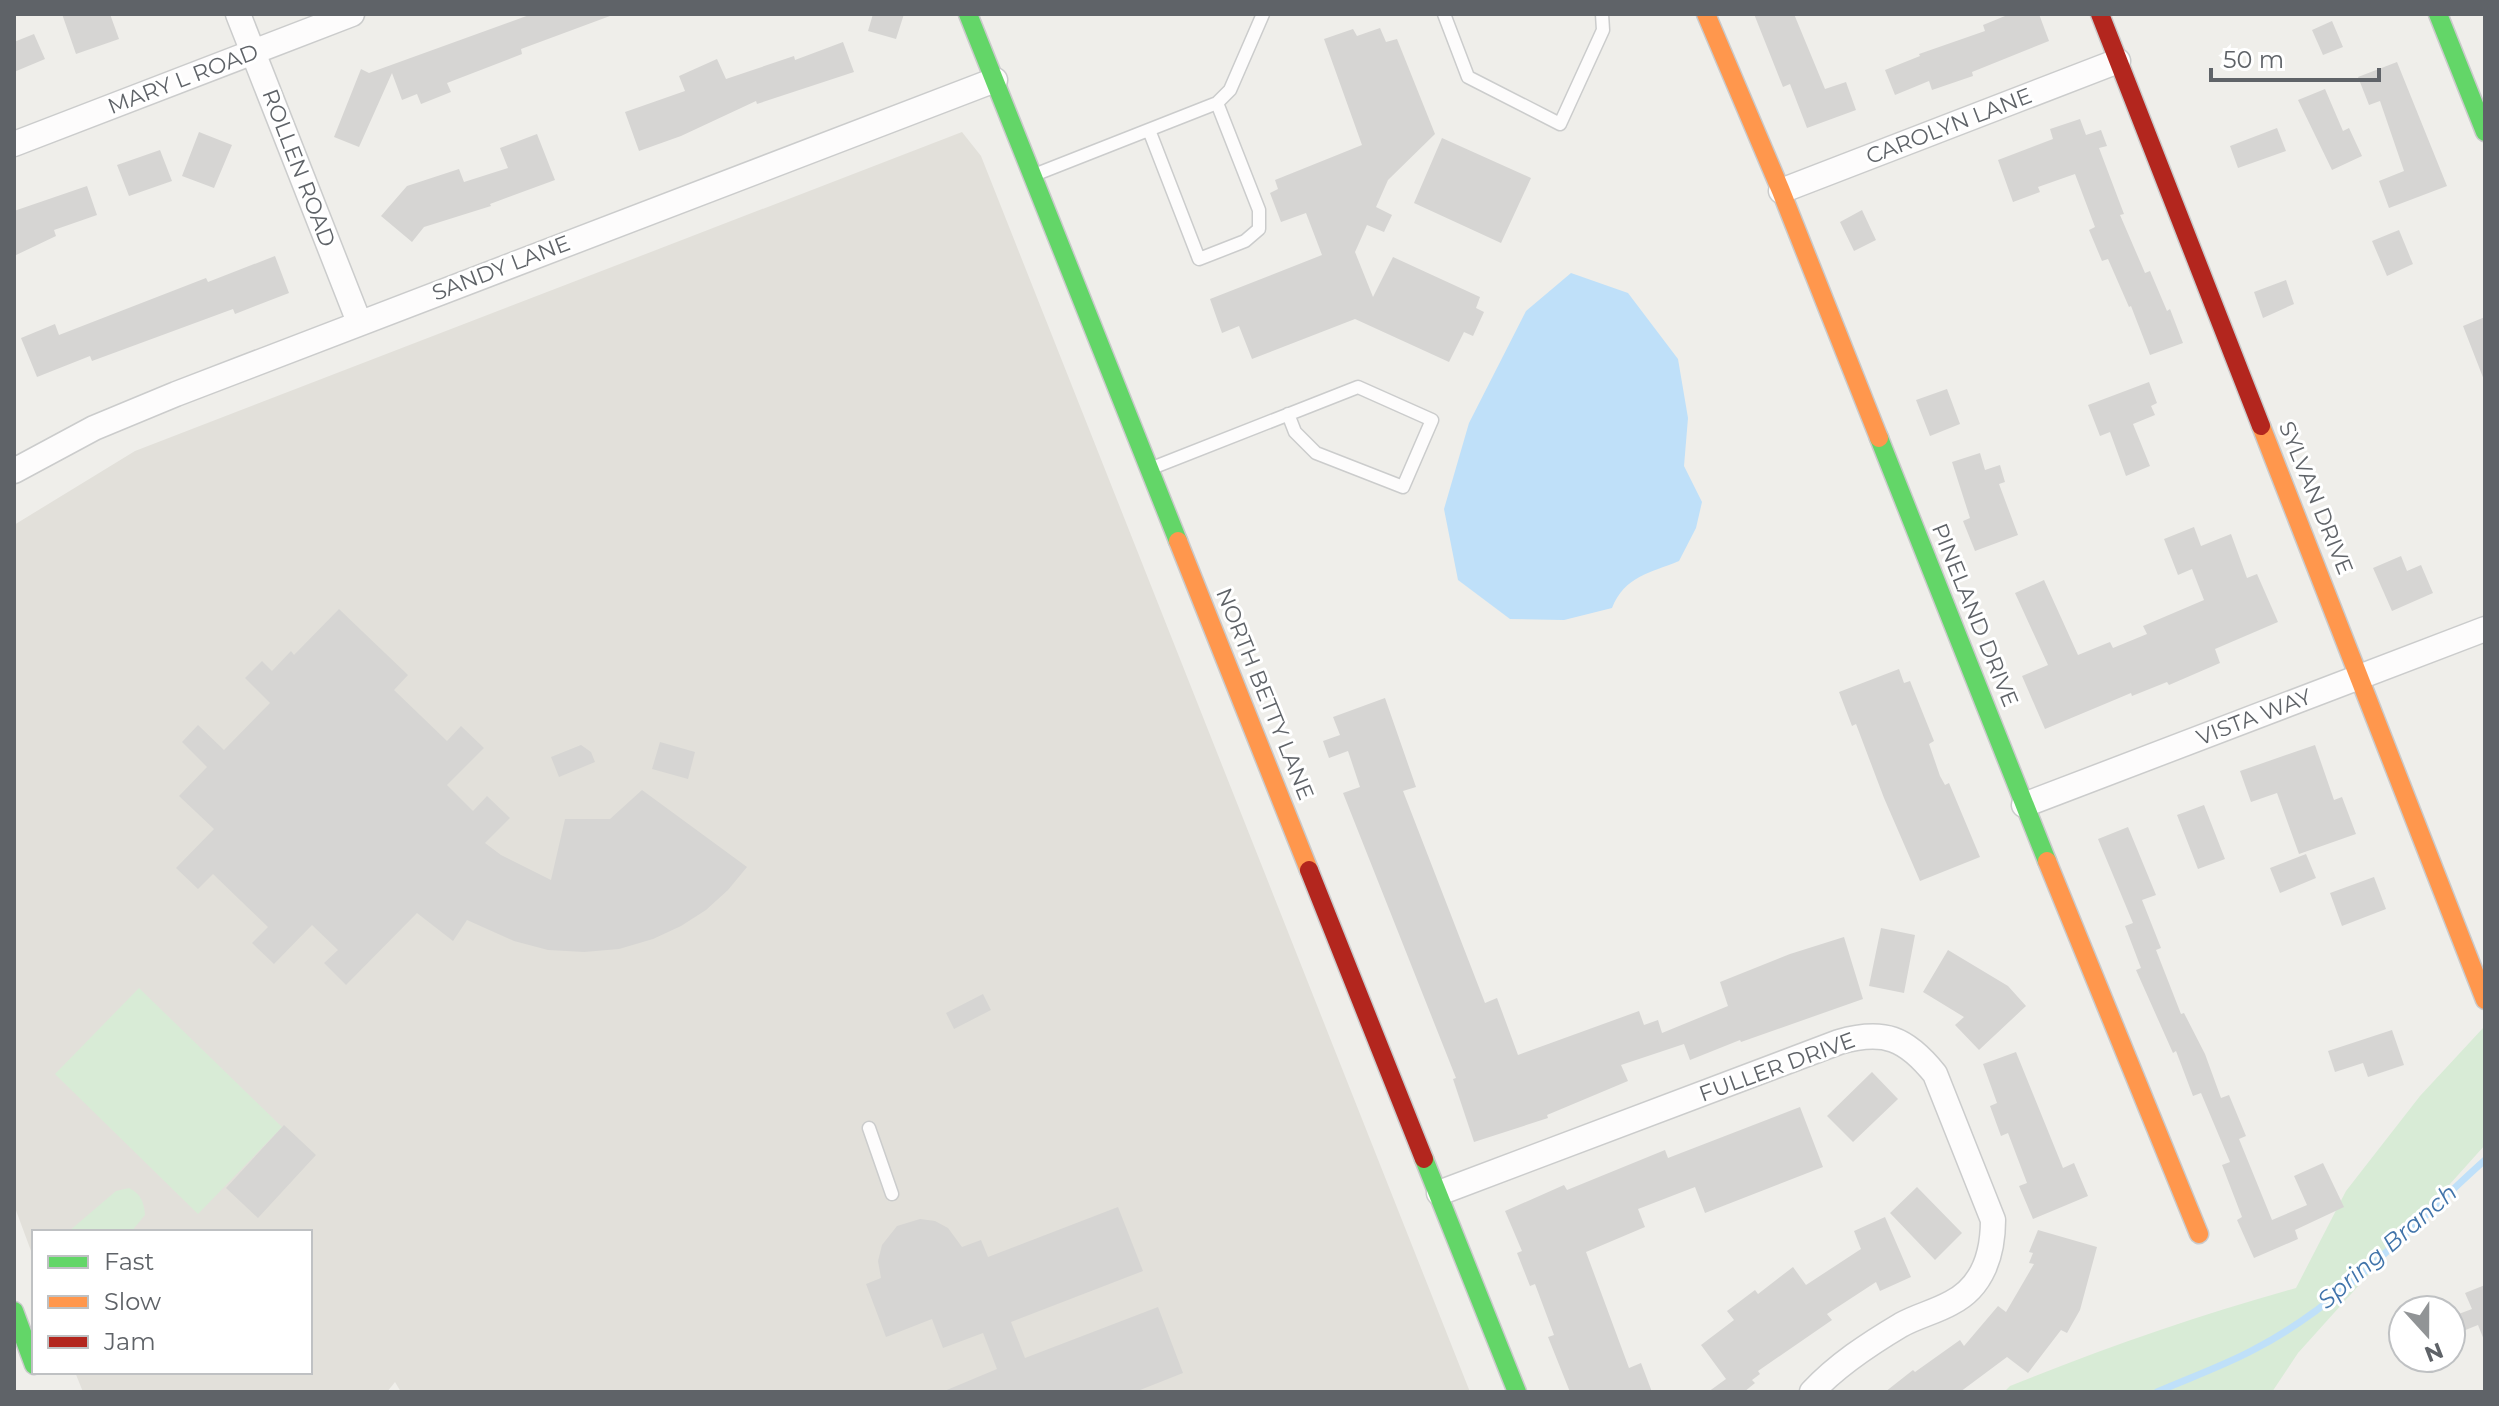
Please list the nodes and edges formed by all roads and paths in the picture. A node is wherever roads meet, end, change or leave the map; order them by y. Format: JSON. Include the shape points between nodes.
{"nodes":[{"id":1,"x":238,"y":14,"type":"edge"},
{"id":2,"x":352,"y":14,"type":"edge"},
{"id":3,"x":968,"y":14,"type":"edge"},
{"id":4,"x":1263,"y":14,"type":"edge"},
{"id":5,"x":1444,"y":14,"type":"edge"},
{"id":6,"x":1602,"y":14,"type":"edge"},
{"id":7,"x":1706,"y":14,"type":"edge"},
{"id":8,"x":2100,"y":14,"type":"edge"},
{"id":9,"x":2438,"y":14,"type":"edge"},
{"id":10,"x":253,"y":52,"type":"junction"},
{"id":11,"x":2118,"y":61,"type":"junction"},
{"id":12,"x":995,"y":80,"type":"junction"},
{"id":13,"x":1217,"y":103,"type":"junction"},
{"id":14,"x":1149,"y":130,"type":"junction"},
{"id":15,"x":2485,"y":132,"type":"edge"},
{"id":16,"x":14,"y":144,"type":"edge"},
{"id":17,"x":1034,"y":175,"type":"junction"},
{"id":18,"x":1781,"y":191,"type":"junction"},
{"id":19,"x":359,"y":322,"type":"junction"},
{"id":20,"x":1288,"y":414,"type":"junction"},
{"id":21,"x":1149,"y":469,"type":"junction"},
{"id":22,"x":14,"y":471,"type":"edge"},
{"id":23,"x":2485,"y":629,"type":"edge"},
{"id":24,"x":2361,"y":677,"type":"junction"},
{"id":25,"x":2024,"y":805,"type":"junction"},
{"id":26,"x":2485,"y":1000,"type":"edge"},
{"id":27,"x":869,"y":1128,"type":"dead end"},
{"id":28,"x":1439,"y":1193,"type":"junction"},
{"id":29,"x":892,"y":1194,"type":"dead end"},
{"id":30,"x":2199,"y":1234,"type":"dead end"},
{"id":31,"x":14,"y":1311,"type":"edge"},
{"id":32,"x":32,"y":1360,"type":"edge"},
{"id":33,"x":1517,"y":1392,"type":"edge"},
{"id":34,"x":1812,"y":1392,"type":"edge"}],
"edges":[{"from":1,"to":10,"type":"street","name":"ROLLEN ROAD"},
{"from":2,"to":10,"type":"street","name":"MARY L ROAD"},
{"from":3,"to":12,"type":"street","name":"NORTH BETTY LANE"},
{"from":4,"to":13,"type":"lane","via":[[1230,90]]},
{"from":5,"to":6,"type":"lane","via":[[1468,77],[1560,124],[1603,30]]},
{"from":7,"to":18,"type":"street","name":"PINELAND DRIVE"},
{"from":8,"to":11,"type":"street","name":"SYLVAN DRIVE"},
{"from":9,"to":15,"type":"street"},
{"from":10,"to":16,"type":"street","name":"MARY L ROAD"},
{"from":10,"to":19,"type":"street","name":"ROLLEN ROAD"},
{"from":11,"to":18,"type":"street","name":"CAROLYN LANE"},
{"from":11,"to":24,"type":"street","name":"SYLVAN DRIVE"},
{"from":12,"to":17,"type":"street","name":"NORTH BETTY LANE"},
{"from":12,"to":19,"type":"street","name":"SANDY LANE"},
{"from":13,"to":14,"type":"lane"},
{"from":13,"to":14,"type":"lane","via":[[1259,210],[1259,229],[1245,241],[1199,259]]},
{"from":14,"to":17,"type":"lane"},
{"from":17,"to":21,"type":"street","name":"NORTH BETTY LANE"},
{"from":18,"to":25,"type":"street","name":"PINELAND DRIVE"},
{"from":19,"to":22,"type":"street","name":"SANDY LANE","via":[[94,428]]},
{"from":20,"to":20,"type":"lane","via":[[1358,387],[1432,420],[1403,487],[1316,453],[1295,432]]},
{"from":20,"to":21,"type":"lane"},
{"from":21,"to":28,"type":"street","name":"NORTH BETTY LANE"},
{"from":23,"to":24,"type":"street","name":"VISTA WAY"},
{"from":24,"to":25,"type":"street","name":"VISTA WAY"},
{"from":24,"to":26,"type":"street","name":"SYLVAN DRIVE"},
{"from":25,"to":30,"type":"street","name":"PINELAND DRIVE"},
{"from":27,"to":29,"type":"lane"},
{"from":28,"to":33,"type":"street","name":"NORTH BETTY LANE"},
{"from":28,"to":34,"type":"street","name":"FULLER DRIVE","via":[[1839,1042],[1864,1035],[1907,1045],[1935,1074],[1993,1220],[1987,1265],[1954,1302],[1864,1347]]},
{"from":31,"to":32,"type":"street"}]}
